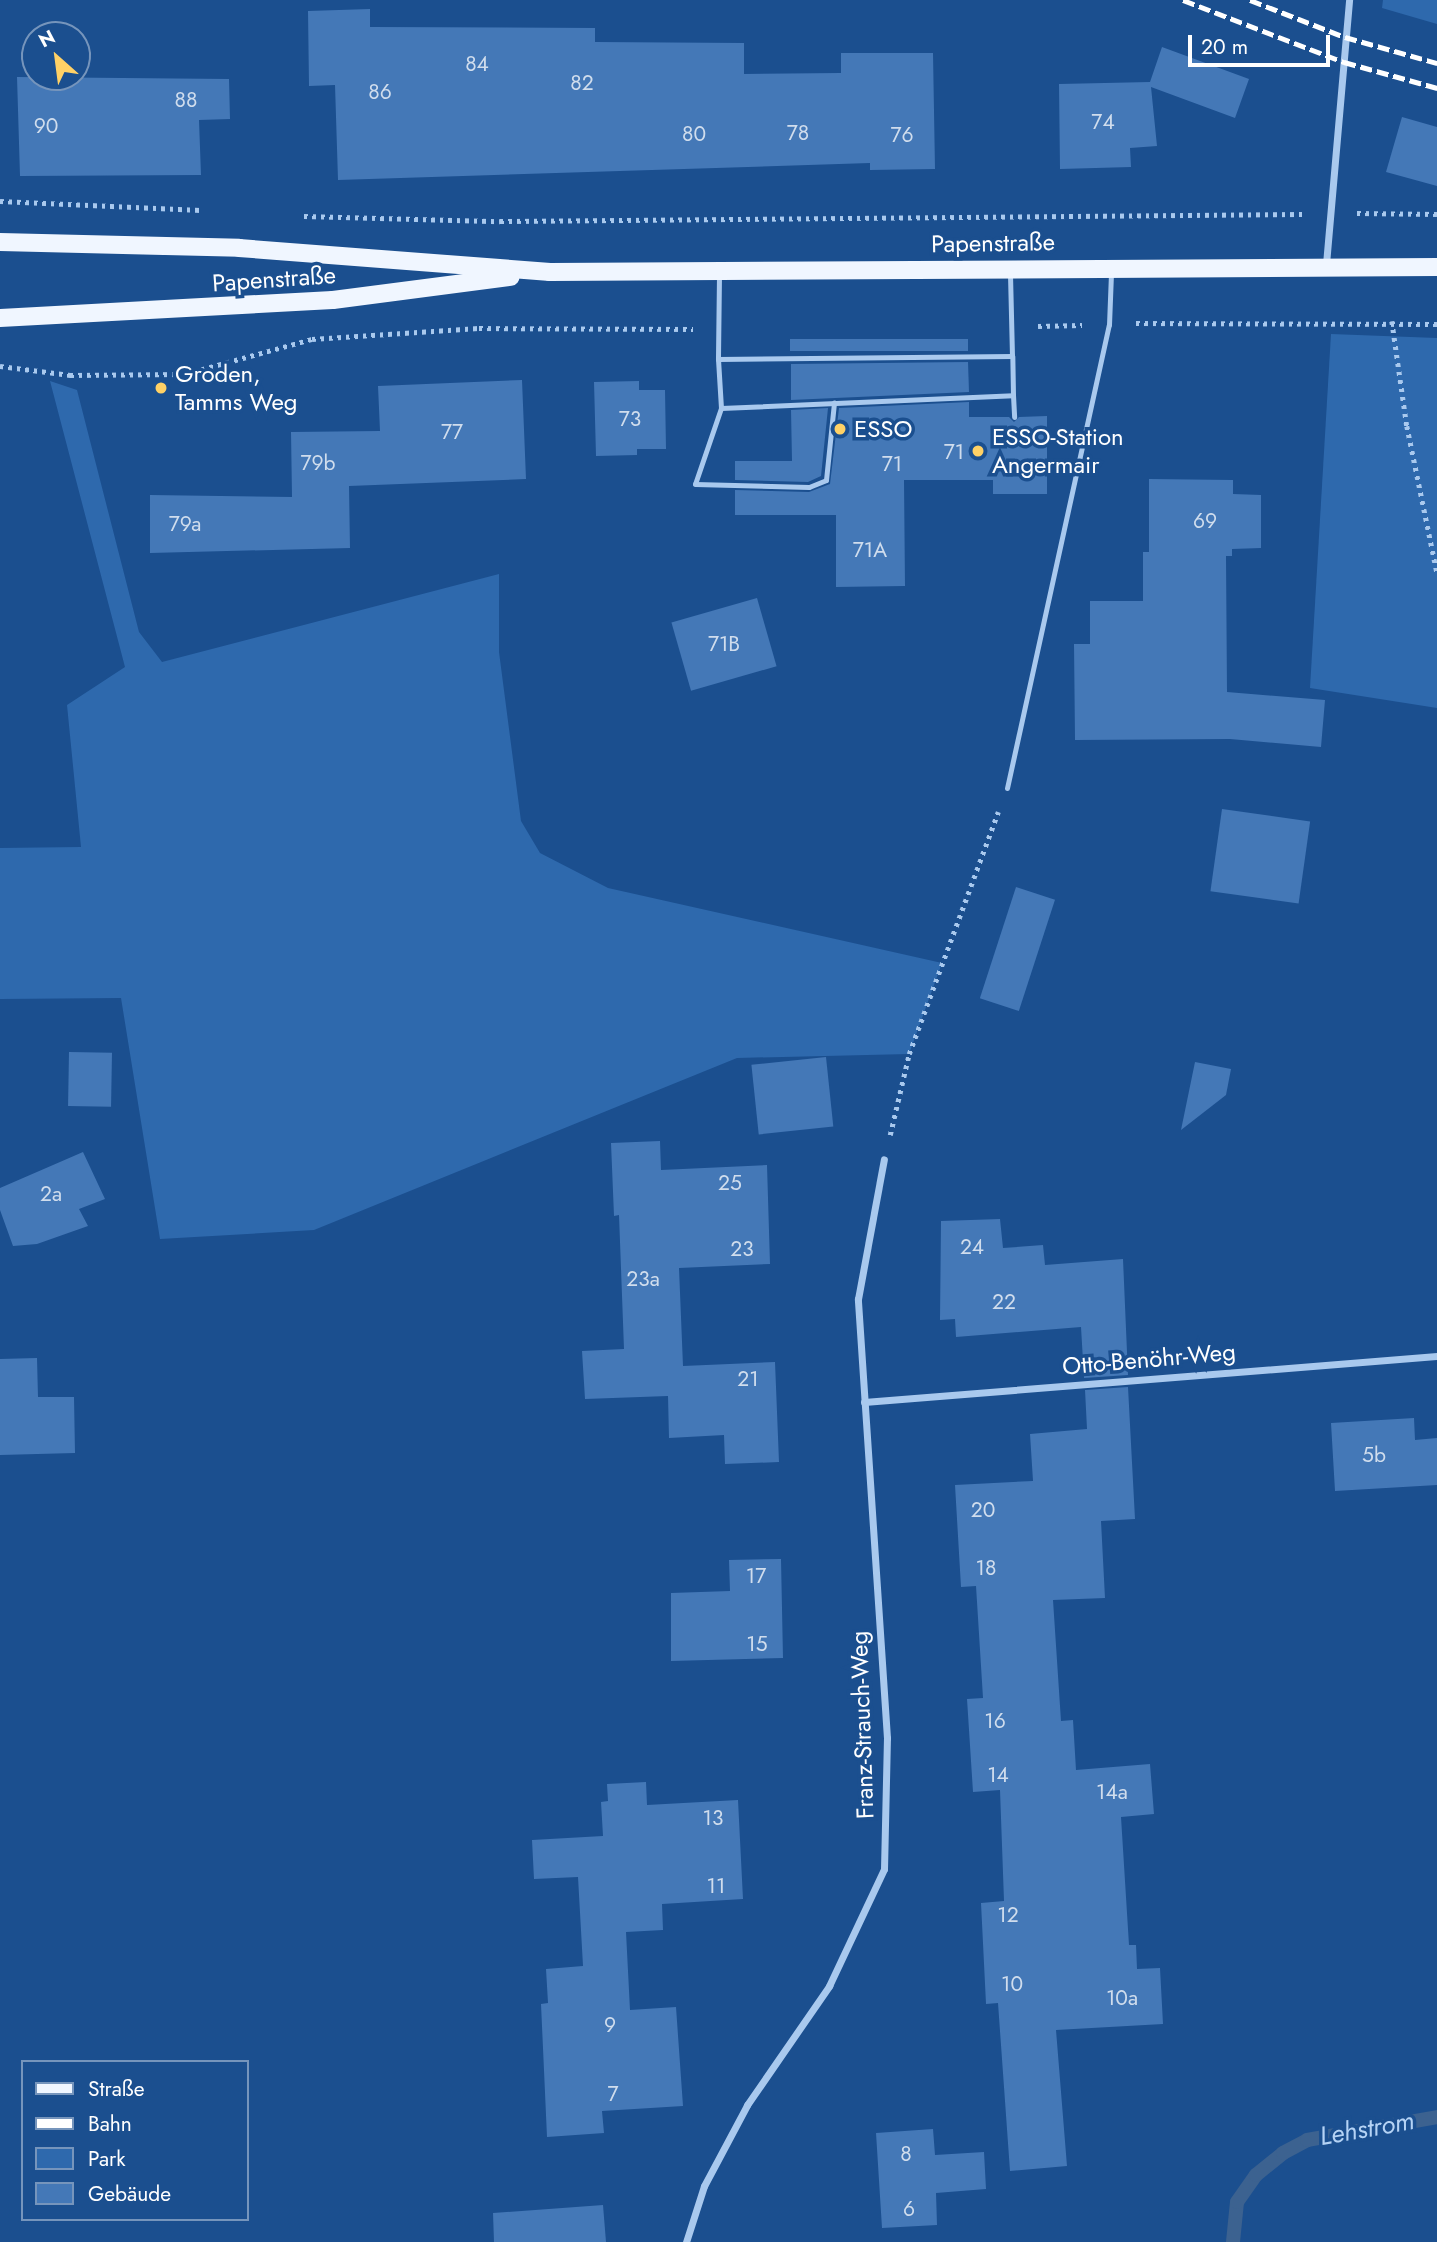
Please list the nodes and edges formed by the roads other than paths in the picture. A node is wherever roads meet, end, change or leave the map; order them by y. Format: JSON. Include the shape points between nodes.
{"nodes":[{"id":1,"x":1349,"y":0,"type":"edge"},
{"id":2,"x":0,"y":242,"type":"edge"},
{"id":3,"x":1326,"y":264,"type":"junction"},
{"id":4,"x":1111,"y":266,"type":"junction"},
{"id":5,"x":1437,"y":267,"type":"edge"},
{"id":6,"x":1010,"y":268,"type":"junction"},
{"id":7,"x":550,"y":272,"type":"junction"},
{"id":8,"x":719,"y":272,"type":"junction"},
{"id":9,"x":0,"y":318,"type":"edge"},
{"id":10,"x":1012,"y":356,"type":"junction"},
{"id":11,"x":718,"y":359,"type":"junction"},
{"id":12,"x":1013,"y":395,"type":"junction"},
{"id":13,"x":834,"y":402,"type":"junction"},
{"id":14,"x":721,"y":408,"type":"junction"},
{"id":15,"x":1014,"y":417,"type":"dead end"},
{"id":16,"x":1007,"y":788,"type":"road end"},
{"id":17,"x":884,"y":1159,"type":"road end"},
{"id":18,"x":1437,"y":1356,"type":"edge"},
{"id":19,"x":864,"y":1402,"type":"junction"},
{"id":20,"x":686,"y":2242,"type":"edge"}],
"edges":[{"from":1,"to":3,"type":"street"},
{"from":2,"to":7,"type":"main road","name":"Papenstraße","via":[[239,248]]},
{"from":3,"to":4,"type":"main road","name":"Papenstraße"},
{"from":3,"to":5,"type":"main road","name":"Papenstraße"},
{"from":4,"to":6,"type":"main road","name":"Papenstraße"},
{"from":4,"to":16,"type":"lane","via":[[1109,325]]},
{"from":6,"to":8,"type":"main road","name":"Papenstraße"},
{"from":6,"to":10,"type":"lane"},
{"from":7,"to":8,"type":"main road","name":"Papenstraße"},
{"from":7,"to":9,"type":"main road","name":"Papenstraße","via":[[333,300]]},
{"from":8,"to":11,"type":"lane"},
{"from":10,"to":11,"type":"lane"},
{"from":10,"to":12,"type":"lane"},
{"from":11,"to":14,"type":"lane"},
{"from":12,"to":13,"type":"lane"},
{"from":12,"to":15,"type":"lane"},
{"from":13,"to":14,"type":"lane"},
{"from":13,"to":14,"type":"lane","via":[[826,480],[810,487],[695,484]]},
{"from":17,"to":19,"type":"street","name":"Franz-Strauch-Weg","via":[[858,1299]]},
{"from":18,"to":19,"type":"street","name":"Otto-Benöhr-Weg"},
{"from":19,"to":20,"type":"street","name":"Franz-Strauch-Weg","via":[[887,1738],[884,1870],[829,1986],[747,2105],[704,2186]]}]}
